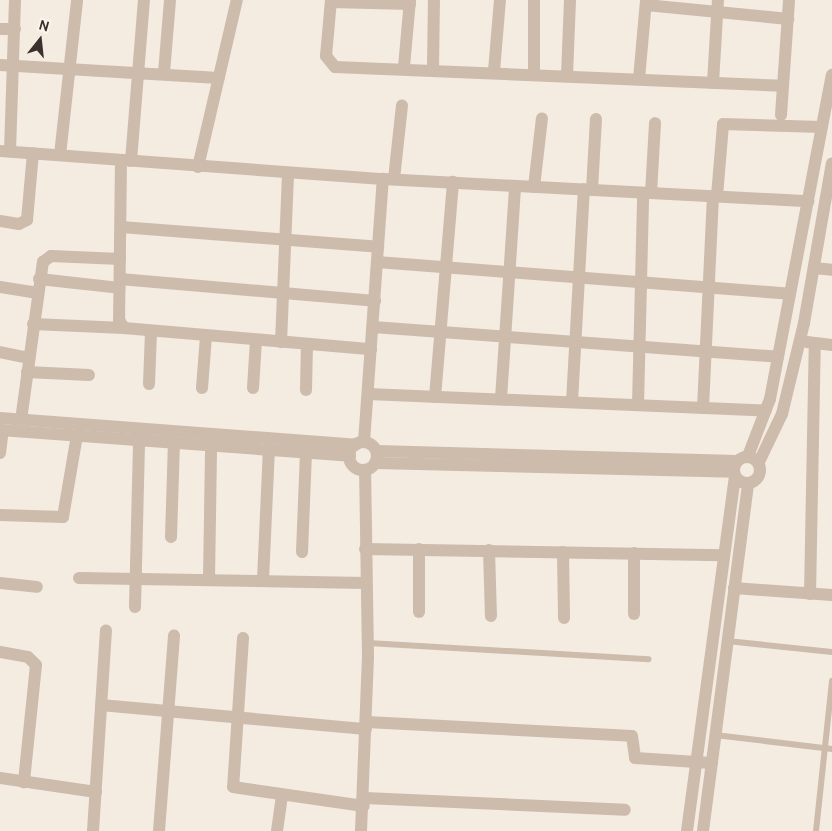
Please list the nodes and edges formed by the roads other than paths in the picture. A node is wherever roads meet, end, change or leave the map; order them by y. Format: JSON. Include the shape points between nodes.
{"nodes":[{"id":1,"x":15,"y":0,"type":"edge"},
{"id":2,"x":77,"y":0,"type":"edge"},
{"id":3,"x":144,"y":0,"type":"edge"},
{"id":4,"x":170,"y":0,"type":"edge"},
{"id":5,"x":238,"y":0,"type":"edge"},
{"id":6,"x":434,"y":0,"type":"edge"},
{"id":7,"x":500,"y":0,"type":"edge"},
{"id":8,"x":534,"y":0,"type":"edge"},
{"id":9,"x":570,"y":0,"type":"edge"},
{"id":10,"x":789,"y":0,"type":"edge"},
{"id":11,"x":331,"y":1,"type":"edge"},
{"id":12,"x":410,"y":2,"type":"edge"},
{"id":13,"x":646,"y":2,"type":"edge"},
{"id":14,"x":718,"y":6,"type":"edge"},
{"id":15,"x":788,"y":19,"type":"junction"},
{"id":16,"x":0,"y":29,"type":"edge"},
{"id":17,"x":15,"y":29,"type":"junction"},
{"id":18,"x":0,"y":65,"type":"edge"},
{"id":19,"x":16,"y":65,"type":"junction"},
{"id":20,"x":67,"y":66,"type":"junction"},
{"id":21,"x":404,"y":67,"type":"junction"},
{"id":22,"x":433,"y":69,"type":"junction"},
{"id":23,"x":494,"y":71,"type":"junction"},
{"id":24,"x":140,"y":72,"type":"junction"},
{"id":25,"x":164,"y":74,"type":"junction"},
{"id":26,"x":534,"y":74,"type":"junction"},
{"id":27,"x":567,"y":75,"type":"junction"},
{"id":28,"x":832,"y":75,"type":"edge"},
{"id":29,"x":219,"y":78,"type":"junction"},
{"id":30,"x":638,"y":79,"type":"junction"},
{"id":31,"x":713,"y":83,"type":"junction"},
{"id":32,"x":783,"y":86,"type":"junction"},
{"id":33,"x":402,"y":105,"type":"dead end"},
{"id":34,"x":781,"y":115,"type":"dead end"},
{"id":35,"x":542,"y":118,"type":"dead end"},
{"id":36,"x":596,"y":119,"type":"dead end"},
{"id":37,"x":654,"y":123,"type":"dead end"},
{"id":38,"x":822,"y":127,"type":"junction"},
{"id":39,"x":5,"y":151,"type":"edge"},
{"id":40,"x":33,"y":153,"type":"junction"},
{"id":41,"x":60,"y":156,"type":"junction"},
{"id":42,"x":126,"y":161,"type":"junction"},
{"id":43,"x":832,"y":163,"type":"edge"},
{"id":44,"x":198,"y":167,"type":"junction"},
{"id":45,"x":288,"y":173,"type":"junction"},
{"id":46,"x":389,"y":179,"type":"junction"},
{"id":47,"x":453,"y":182,"type":"junction"},
{"id":48,"x":515,"y":186,"type":"junction"},
{"id":49,"x":534,"y":187,"type":"junction"},
{"id":50,"x":588,"y":190,"type":"junction"},
{"id":51,"x":647,"y":193,"type":"junction"},
{"id":52,"x":715,"y":196,"type":"junction"},
{"id":53,"x":808,"y":201,"type":"junction"},
{"id":54,"x":0,"y":221,"type":"edge"},
{"id":55,"x":121,"y":227,"type":"junction"},
{"id":56,"x":285,"y":240,"type":"junction"},
{"id":57,"x":378,"y":247,"type":"junction"},
{"id":58,"x":120,"y":259,"type":"junction"},
{"id":59,"x":377,"y":262,"type":"junction"},
{"id":60,"x":446,"y":266,"type":"junction"},
{"id":61,"x":814,"y":268,"type":"junction"},
{"id":62,"x":509,"y":270,"type":"junction"},
{"id":63,"x":832,"y":270,"type":"edge"},
{"id":64,"x":579,"y":278,"type":"junction"},
{"id":65,"x":40,"y":279,"type":"junction"},
{"id":66,"x":641,"y":281,"type":"junction"},
{"id":67,"x":120,"y":283,"type":"junction"},
{"id":68,"x":709,"y":284,"type":"junction"},
{"id":69,"x":0,"y":286,"type":"edge"},
{"id":70,"x":38,"y":293,"type":"junction"},
{"id":71,"x":283,"y":293,"type":"junction"},
{"id":72,"x":790,"y":294,"type":"junction"},
{"id":73,"x":374,"y":301,"type":"junction"},
{"id":74,"x":33,"y":324,"type":"junction"},
{"id":75,"x":372,"y":327,"type":"junction"},
{"id":76,"x":124,"y":328,"type":"junction"},
{"id":77,"x":151,"y":331,"type":"junction"},
{"id":78,"x":440,"y":334,"type":"junction"},
{"id":79,"x":206,"y":336,"type":"junction"},
{"id":80,"x":505,"y":339,"type":"junction"},
{"id":81,"x":256,"y":340,"type":"junction"},
{"id":82,"x":281,"y":342,"type":"junction"},
{"id":83,"x":800,"y":342,"type":"junction"},
{"id":84,"x":815,"y":343,"type":"junction"},
{"id":85,"x":307,"y":344,"type":"junction"},
{"id":86,"x":832,"y":345,"type":"edge"},
{"id":87,"x":575,"y":346,"type":"junction"},
{"id":88,"x":371,"y":349,"type":"junction"},
{"id":89,"x":640,"y":350,"type":"junction"},
{"id":90,"x":0,"y":352,"type":"edge"},
{"id":91,"x":706,"y":353,"type":"junction"},
{"id":92,"x":778,"y":357,"type":"junction"},
{"id":93,"x":29,"y":358,"type":"junction"},
{"id":94,"x":27,"y":372,"type":"junction"},
{"id":95,"x":90,"y":375,"type":"dead end"},
{"id":96,"x":149,"y":384,"type":"dead end"},
{"id":97,"x":202,"y":388,"type":"dead end"},
{"id":98,"x":253,"y":388,"type":"dead end"},
{"id":99,"x":306,"y":390,"type":"dead end"},
{"id":100,"x":368,"y":394,"type":"junction"},
{"id":101,"x":436,"y":397,"type":"junction"},
{"id":102,"x":501,"y":400,"type":"junction"},
{"id":103,"x":572,"y":402,"type":"junction"},
{"id":104,"x":638,"y":405,"type":"junction"},
{"id":105,"x":703,"y":408,"type":"junction"},
{"id":106,"x":766,"y":411,"type":"junction"},
{"id":107,"x":21,"y":420,"type":"junction"},
{"id":108,"x":1,"y":426,"type":"edge"},
{"id":109,"x":77,"y":436,"type":"junction"},
{"id":110,"x":139,"y":440,"type":"junction"},
{"id":111,"x":174,"y":443,"type":"junction"},
{"id":112,"x":360,"y":443,"type":"junction"},
{"id":113,"x":211,"y":446,"type":"junction"},
{"id":114,"x":269,"y":450,"type":"junction"},
{"id":115,"x":0,"y":453,"type":"edge"},
{"id":116,"x":306,"y":453,"type":"junction"},
{"id":117,"x":350,"y":456,"type":"junction"},
{"id":118,"x":376,"y":457,"type":"junction"},
{"id":119,"x":743,"y":466,"type":"junction"},
{"id":120,"x":365,"y":470,"type":"junction"},
{"id":121,"x":748,"y":483,"type":"junction"},
{"id":122,"x":0,"y":515,"type":"edge"},
{"id":123,"x":171,"y":537,"type":"dead end"},
{"id":124,"x":365,"y":549,"type":"junction"},
{"id":125,"x":420,"y":549,"type":"junction"},
{"id":126,"x":489,"y":550,"type":"junction"},
{"id":127,"x":302,"y":552,"type":"dead end"},
{"id":128,"x":563,"y":552,"type":"junction"},
{"id":129,"x":634,"y":553,"type":"junction"},
{"id":130,"x":724,"y":555,"type":"junction"},
{"id":131,"x":80,"y":578,"type":"dead end"},
{"id":132,"x":136,"y":578,"type":"junction"},
{"id":133,"x":209,"y":579,"type":"junction"},
{"id":134,"x":263,"y":580,"type":"junction"},
{"id":135,"x":0,"y":583,"type":"edge"},
{"id":136,"x":366,"y":583,"type":"junction"},
{"id":137,"x":37,"y":588,"type":"dead end"},
{"id":138,"x":734,"y":588,"type":"junction"},
{"id":139,"x":810,"y":594,"type":"junction"},
{"id":140,"x":832,"y":595,"type":"edge"},
{"id":141,"x":135,"y":607,"type":"dead end"},
{"id":142,"x":419,"y":612,"type":"dead end"},
{"id":143,"x":634,"y":614,"type":"dead end"},
{"id":144,"x":491,"y":616,"type":"dead end"},
{"id":145,"x":564,"y":618,"type":"dead end"},
{"id":146,"x":106,"y":630,"type":"dead end"},
{"id":147,"x":174,"y":636,"type":"dead end"},
{"id":148,"x":243,"y":638,"type":"dead end"},
{"id":149,"x":727,"y":641,"type":"junction"},
{"id":150,"x":367,"y":643,"type":"junction"},
{"id":151,"x":0,"y":652,"type":"edge"},
{"id":152,"x":832,"y":652,"type":"edge"},
{"id":153,"x":648,"y":659,"type":"dead end"},
{"id":154,"x":832,"y":681,"type":"edge"},
{"id":155,"x":101,"y":705,"type":"junction"},
{"id":156,"x":170,"y":712,"type":"junction"},
{"id":157,"x":238,"y":718,"type":"junction"},
{"id":158,"x":367,"y":726,"type":"junction"},
{"id":159,"x":715,"y":735,"type":"junction"},
{"id":160,"x":828,"y":749,"type":"edge"},
{"id":161,"x":695,"y":762,"type":"junction"},
{"id":162,"x":712,"y":763,"type":"junction"},
{"id":163,"x":0,"y":778,"type":"edge"},
{"id":164,"x":24,"y":782,"type":"junction"},
{"id":165,"x":96,"y":792,"type":"junction"},
{"id":166,"x":282,"y":795,"type":"junction"},
{"id":167,"x":364,"y":802,"type":"junction"},
{"id":168,"x":625,"y":810,"type":"dead end"},
{"id":169,"x":93,"y":831,"type":"edge"},
{"id":170,"x":159,"y":831,"type":"edge"},
{"id":171,"x":277,"y":831,"type":"edge"},
{"id":172,"x":361,"y":831,"type":"edge"},
{"id":173,"x":687,"y":831,"type":"edge"},
{"id":174,"x":703,"y":831,"type":"edge"},
{"id":175,"x":816,"y":831,"type":"edge"}],
"edges":[{"from":1,"to":17,"type":"street"},
{"from":2,"to":20,"type":"street"},
{"from":3,"to":24,"type":"street"},
{"from":4,"to":25,"type":"street"},
{"from":5,"to":29,"type":"street"},
{"from":6,"to":22,"type":"street"},
{"from":7,"to":23,"type":"street"},
{"from":8,"to":26,"type":"street"},
{"from":9,"to":27,"type":"street"},
{"from":10,"to":15,"type":"street"},
{"from":11,"to":12,"type":"street"},
{"from":11,"to":21,"type":"street","via":[[326,56],[330,65]]},
{"from":12,"to":21,"type":"street"},
{"from":13,"to":14,"type":"street"},
{"from":13,"to":30,"type":"street"},
{"from":14,"to":15,"type":"street"},
{"from":14,"to":31,"type":"street"},
{"from":15,"to":32,"type":"street"},
{"from":16,"to":17,"type":"street"},
{"from":17,"to":19,"type":"street"},
{"from":18,"to":19,"type":"street"},
{"from":19,"to":20,"type":"street"},
{"from":19,"to":39,"type":"street"},
{"from":20,"to":24,"type":"street"},
{"from":20,"to":41,"type":"street"},
{"from":21,"to":22,"type":"street"},
{"from":22,"to":23,"type":"street"},
{"from":23,"to":26,"type":"street"},
{"from":24,"to":25,"type":"street"},
{"from":24,"to":42,"type":"street"},
{"from":25,"to":29,"type":"street"},
{"from":26,"to":27,"type":"street"},
{"from":27,"to":30,"type":"street"},
{"from":28,"to":38,"type":"street"},
{"from":29,"to":44,"type":"street"},
{"from":30,"to":31,"type":"street"},
{"from":31,"to":32,"type":"street"},
{"from":32,"to":34,"type":"street"},
{"from":33,"to":46,"type":"street"},
{"from":35,"to":49,"type":"street"},
{"from":36,"to":50,"type":"street"},
{"from":37,"to":51,"type":"street"},
{"from":38,"to":52,"type":"street","via":[[723,124]]},
{"from":38,"to":53,"type":"street"},
{"from":39,"to":40,"type":"street"},
{"from":40,"to":41,"type":"street"},
{"from":40,"to":54,"type":"street","via":[[27,220],[19,224]]},
{"from":41,"to":42,"type":"street"},
{"from":42,"to":44,"type":"street"},
{"from":42,"to":55,"type":"street"},
{"from":43,"to":61,"type":"street"},
{"from":44,"to":45,"type":"street"},
{"from":45,"to":46,"type":"street"},
{"from":45,"to":56,"type":"street"},
{"from":46,"to":47,"type":"street"},
{"from":46,"to":57,"type":"street"},
{"from":47,"to":48,"type":"street"},
{"from":47,"to":60,"type":"street"},
{"from":48,"to":49,"type":"street"},
{"from":48,"to":62,"type":"street"},
{"from":49,"to":50,"type":"street"},
{"from":50,"to":51,"type":"street"},
{"from":50,"to":64,"type":"street"},
{"from":51,"to":52,"type":"street"},
{"from":51,"to":66,"type":"street"},
{"from":52,"to":53,"type":"street"},
{"from":52,"to":68,"type":"street"},
{"from":53,"to":72,"type":"street"},
{"from":55,"to":56,"type":"street"},
{"from":55,"to":58,"type":"street"},
{"from":56,"to":57,"type":"street"},
{"from":56,"to":71,"type":"street"},
{"from":57,"to":59,"type":"street"},
{"from":58,"to":65,"type":"street","via":[[51,256],[43,262]]},
{"from":58,"to":67,"type":"street"},
{"from":59,"to":60,"type":"street"},
{"from":59,"to":73,"type":"street"},
{"from":60,"to":62,"type":"street"},
{"from":60,"to":78,"type":"street"},
{"from":61,"to":63,"type":"street"},
{"from":61,"to":83,"type":"street"},
{"from":62,"to":64,"type":"street"},
{"from":62,"to":80,"type":"street"},
{"from":64,"to":66,"type":"street"},
{"from":64,"to":87,"type":"street"},
{"from":65,"to":67,"type":"street"},
{"from":65,"to":70,"type":"street"},
{"from":66,"to":68,"type":"street"},
{"from":66,"to":89,"type":"street"},
{"from":67,"to":71,"type":"street"},
{"from":67,"to":76,"type":"street","via":[[120,320]]},
{"from":68,"to":72,"type":"street"},
{"from":68,"to":91,"type":"street"},
{"from":69,"to":70,"type":"street"},
{"from":70,"to":74,"type":"street"},
{"from":71,"to":73,"type":"street"},
{"from":71,"to":82,"type":"street"},
{"from":72,"to":92,"type":"street"},
{"from":73,"to":75,"type":"street"},
{"from":74,"to":76,"type":"street"},
{"from":74,"to":93,"type":"street"},
{"from":75,"to":78,"type":"street"},
{"from":75,"to":88,"type":"street"},
{"from":76,"to":77,"type":"street"},
{"from":77,"to":79,"type":"street"},
{"from":77,"to":96,"type":"street"},
{"from":78,"to":80,"type":"street"},
{"from":78,"to":101,"type":"street"},
{"from":79,"to":81,"type":"street"},
{"from":79,"to":97,"type":"street"},
{"from":80,"to":87,"type":"street"},
{"from":80,"to":102,"type":"street"},
{"from":81,"to":82,"type":"street"},
{"from":81,"to":98,"type":"street"},
{"from":82,"to":85,"type":"street"},
{"from":83,"to":84,"type":"street"},
{"from":83,"to":119,"type":"street","via":[[780,420]]},
{"from":84,"to":86,"type":"street"},
{"from":84,"to":139,"type":"street"},
{"from":85,"to":88,"type":"street"},
{"from":85,"to":99,"type":"street"},
{"from":87,"to":89,"type":"street"},
{"from":87,"to":103,"type":"street"},
{"from":88,"to":100,"type":"street"},
{"from":89,"to":91,"type":"street"},
{"from":89,"to":104,"type":"street"},
{"from":90,"to":93,"type":"street"},
{"from":91,"to":92,"type":"street"},
{"from":91,"to":105,"type":"street"},
{"from":92,"to":106,"type":"street"},
{"from":93,"to":94,"type":"street"},
{"from":94,"to":95,"type":"street"},
{"from":94,"to":107,"type":"street"},
{"from":100,"to":101,"type":"street"},
{"from":100,"to":112,"type":"street"},
{"from":101,"to":102,"type":"street"},
{"from":102,"to":103,"type":"street"},
{"from":103,"to":104,"type":"street"},
{"from":104,"to":105,"type":"street"},
{"from":105,"to":106,"type":"street"},
{"from":106,"to":119,"type":"street"},
{"from":107,"to":108,"type":"street"},
{"from":107,"to":112,"type":"street"},
{"from":108,"to":109,"type":"street"},
{"from":108,"to":115,"type":"street"},
{"from":109,"to":110,"type":"street"},
{"from":109,"to":122,"type":"street","via":[[63,517]]},
{"from":110,"to":111,"type":"street"},
{"from":110,"to":132,"type":"street"},
{"from":111,"to":113,"type":"street"},
{"from":111,"to":123,"type":"street"},
{"from":112,"to":117,"type":"street"},
{"from":112,"to":118,"type":"street"},
{"from":113,"to":114,"type":"street"},
{"from":113,"to":133,"type":"street"},
{"from":114,"to":116,"type":"street"},
{"from":114,"to":134,"type":"street"},
{"from":116,"to":117,"type":"street"},
{"from":116,"to":127,"type":"street"},
{"from":117,"to":120,"type":"street","via":[[352,465]]},
{"from":118,"to":119,"type":"street"},
{"from":118,"to":120,"type":"street"},
{"from":119,"to":121,"type":"street"},
{"from":119,"to":121,"type":"street","via":[[760,475]]},
{"from":119,"to":130,"type":"street"},
{"from":120,"to":124,"type":"street"},
{"from":121,"to":138,"type":"street"},
{"from":124,"to":125,"type":"street"},
{"from":124,"to":136,"type":"street"},
{"from":125,"to":126,"type":"street"},
{"from":125,"to":142,"type":"street"},
{"from":126,"to":128,"type":"street"},
{"from":126,"to":144,"type":"street"},
{"from":128,"to":129,"type":"street"},
{"from":128,"to":145,"type":"street"},
{"from":129,"to":130,"type":"street"},
{"from":129,"to":143,"type":"street"},
{"from":130,"to":161,"type":"street"},
{"from":131,"to":132,"type":"street"},
{"from":132,"to":133,"type":"street"},
{"from":132,"to":141,"type":"street"},
{"from":133,"to":134,"type":"street"},
{"from":134,"to":136,"type":"street"},
{"from":135,"to":137,"type":"street"},
{"from":136,"to":150,"type":"street"},
{"from":138,"to":139,"type":"street"},
{"from":138,"to":149,"type":"street"},
{"from":139,"to":140,"type":"street"},
{"from":146,"to":155,"type":"street"},
{"from":147,"to":156,"type":"street"},
{"from":148,"to":157,"type":"street"},
{"from":149,"to":152,"type":"lane"},
{"from":149,"to":159,"type":"street"},
{"from":150,"to":153,"type":"lane"},
{"from":150,"to":158,"type":"street"},
{"from":151,"to":164,"type":"street","via":[[28,657],[36,665]]},
{"from":154,"to":160,"type":"lane"},
{"from":155,"to":156,"type":"street"},
{"from":155,"to":165,"type":"street"},
{"from":156,"to":157,"type":"street"},
{"from":156,"to":170,"type":"street"},
{"from":157,"to":158,"type":"street"},
{"from":157,"to":166,"type":"street","via":[[233,787]]},
{"from":158,"to":161,"type":"street","via":[[632,736],[635,758]]},
{"from":158,"to":167,"type":"street"},
{"from":159,"to":160,"type":"lane"},
{"from":159,"to":162,"type":"street"},
{"from":160,"to":175,"type":"lane"},
{"from":161,"to":162,"type":"street"},
{"from":161,"to":173,"type":"street"},
{"from":162,"to":174,"type":"street"},
{"from":163,"to":164,"type":"street"},
{"from":164,"to":165,"type":"street"},
{"from":165,"to":169,"type":"street"},
{"from":166,"to":167,"type":"street"},
{"from":166,"to":171,"type":"street"},
{"from":167,"to":168,"type":"street"},
{"from":167,"to":172,"type":"street"}]}
